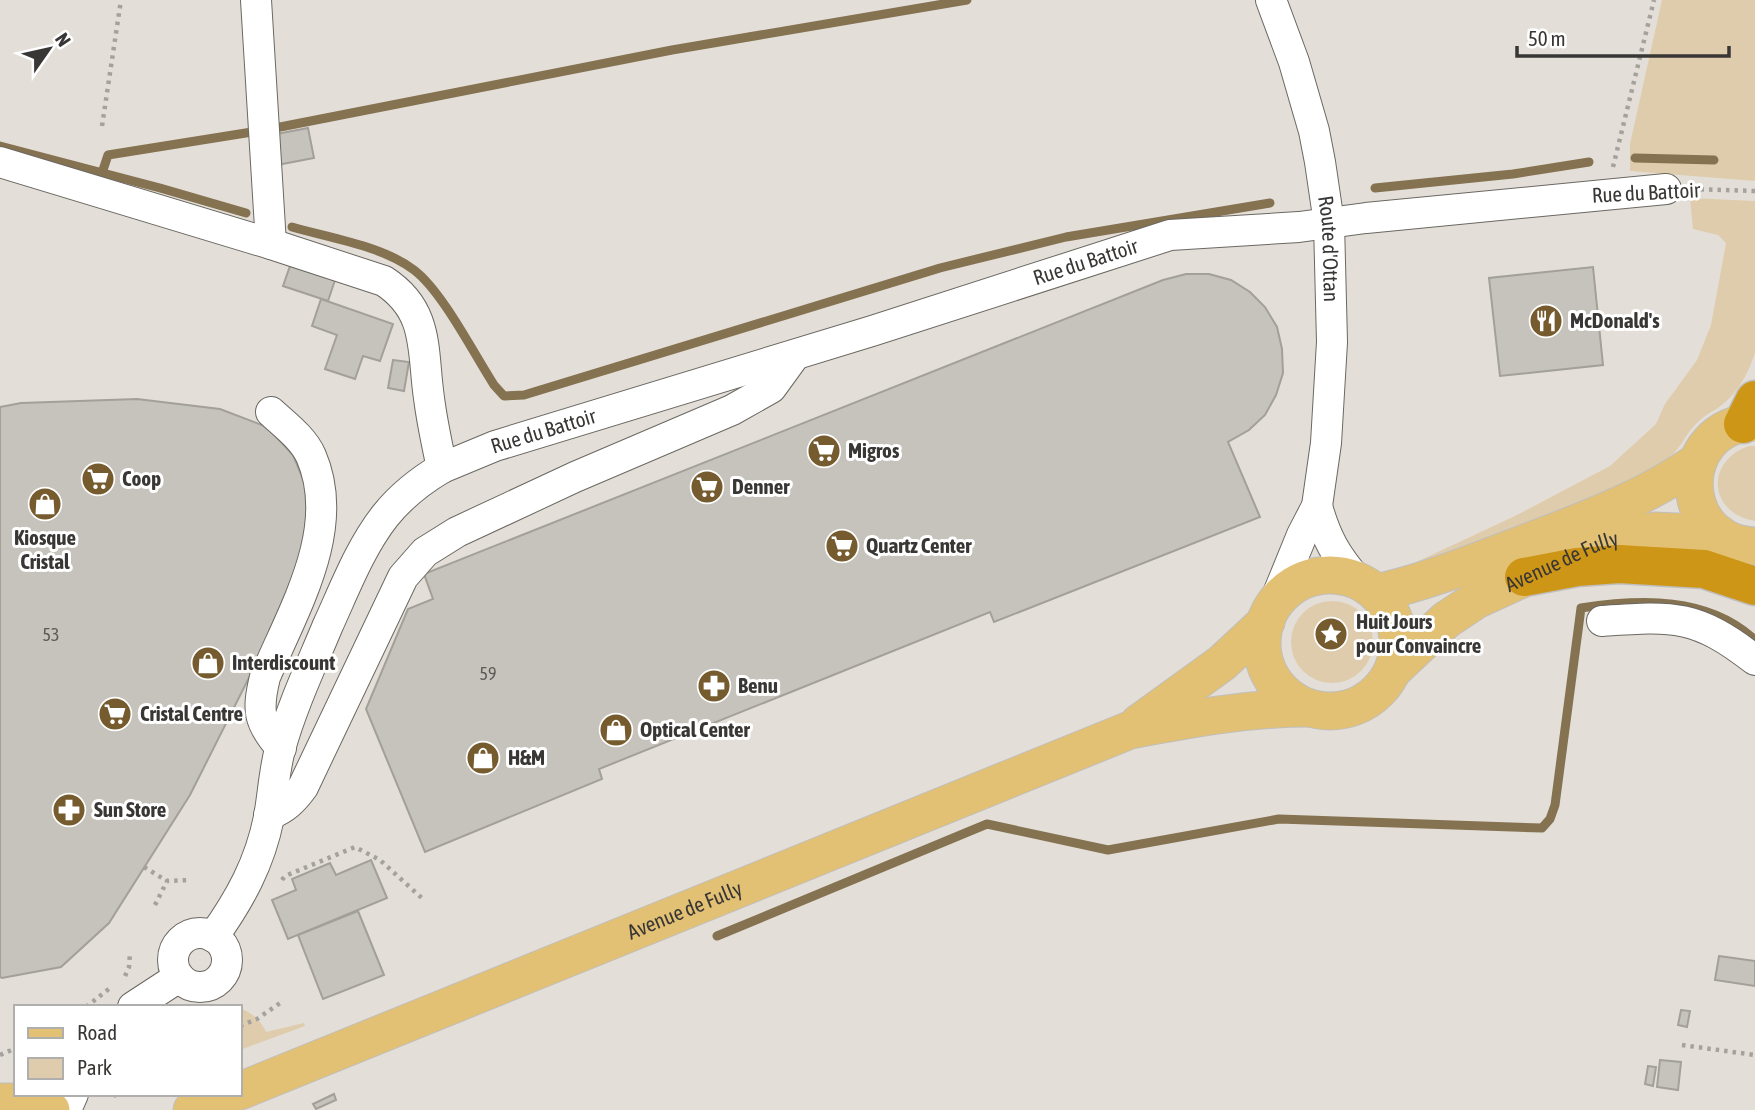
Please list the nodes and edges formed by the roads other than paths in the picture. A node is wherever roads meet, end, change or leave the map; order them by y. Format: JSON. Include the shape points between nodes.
{"nodes":[{"id":1,"x":256,"y":0,"type":"edge"},
{"id":2,"x":1271,"y":0,"type":"edge"},
{"id":3,"x":0,"y":162,"type":"edge"},
{"id":4,"x":1666,"y":189,"type":"road end"},
{"id":5,"x":1329,"y":223,"type":"junction"},
{"id":6,"x":271,"y":244,"type":"junction"},
{"id":7,"x":794,"y":355,"type":"junction"},
{"id":8,"x":271,"y":412,"type":"dead end"},
{"id":9,"x":1751,"y":415,"type":"edge"},
{"id":10,"x":1698,"y":461,"type":"junction"},
{"id":11,"x":442,"y":468,"type":"junction"},
{"id":12,"x":1318,"y":506,"type":"junction"},
{"id":13,"x":1719,"y":534,"type":"junction"},
{"id":14,"x":1755,"y":546,"type":"edge"},
{"id":15,"x":1524,"y":578,"type":"junction"},
{"id":16,"x":1755,"y":586,"type":"edge"},
{"id":17,"x":1367,"y":587,"type":"junction"},
{"id":18,"x":1270,"y":614,"type":"junction"},
{"id":19,"x":1602,"y":621,"type":"dead end"},
{"id":20,"x":1755,"y":660,"type":"edge"},
{"id":21,"x":1393,"y":670,"type":"junction"},
{"id":22,"x":1309,"y":708,"type":"junction"},
{"id":23,"x":1130,"y":730,"type":"junction"},
{"id":24,"x":281,"y":748,"type":"junction"},
{"id":25,"x":269,"y":815,"type":"junction"},
{"id":26,"x":213,"y":937,"type":"junction"},
{"id":27,"x":179,"y":977,"type":"junction"},
{"id":28,"x":136,"y":1005,"type":"edge"},
{"id":29,"x":242,"y":1090,"type":"edge"},
{"id":30,"x":226,"y":1096,"type":"edge"},
{"id":31,"x":7,"y":1099,"type":"edge"},
{"id":32,"x":51,"y":1110,"type":"edge"},
{"id":33,"x":192,"y":1110,"type":"edge"}],
"edges":[{"from":1,"to":6,"type":"street"},
{"from":2,"to":5,"type":"street","name":"Route d'Ottan","via":[[1314,131]]},
{"from":3,"to":6,"type":"street"},
{"from":4,"to":5,"type":"street","name":"Rue du Battoir"},
{"from":5,"to":7,"type":"street","name":"Rue du Battoir","via":[[1170,235]]},
{"from":5,"to":12,"type":"street","name":"Route d'Ottan","via":[[1332,342]]},
{"from":6,"to":11,"type":"street","via":[[384,281],[410,305],[422,335]]},
{"from":7,"to":11,"type":"street","name":"Rue du Battoir","via":[[495,446]]},
{"from":7,"to":25,"type":"street","via":[[771,388],[732,410],[575,477],[457,532],[425,552],[403,577],[303,787],[294,800]]},
{"from":8,"to":24,"type":"street","via":[[310,454],[319,482],[321,514],[317,545],[260,699],[261,720]]},
{"from":9,"to":10,"type":"main road","name":"Avenue de Fully","via":[[1712,439]]},
{"from":10,"to":13,"type":"main road","via":[[1693,485],[1696,501]]},
{"from":10,"to":17,"type":"main road","name":"Avenue de Fully","via":[[1676,477],[1590,519],[1405,587]]},
{"from":11,"to":24,"type":"street","name":"Rue du Battoir","via":[[383,518],[359,558],[294,704]]},
{"from":12,"to":17,"type":"street","name":"Route d'Ottan","via":[[1338,559]]},
{"from":12,"to":18,"type":"street","name":"Route d'Ottan"},
{"from":13,"to":14,"type":"main road","name":"Avenue de Fully"},
{"from":13,"to":15,"type":"main road","name":"Avenue de Fully","via":[[1631,534]]},
{"from":15,"to":16,"type":"highway","via":[[1619,564],[1704,569]]},
{"from":15,"to":21,"type":"main road","name":"Avenue de Fully","via":[[1446,620]]},
{"from":17,"to":18,"type":"main road","via":[[1334,576],[1310,579],[1289,589]]},
{"from":17,"to":21,"type":"main road","via":[[1392,616],[1398,642]]},
{"from":18,"to":22,"type":"main road","via":[[1262,643],[1270,674],[1282,691]]},
{"from":18,"to":23,"type":"main road","name":"Avenue de Fully","via":[[1239,650]]},
{"from":19,"to":20,"type":"street","via":[[1671,618],[1690,622],[1711,630]]},
{"from":21,"to":22,"type":"main road","via":[[1380,689],[1355,707]]},
{"from":22,"to":23,"type":"main road","name":"Avenue de Fully","via":[[1227,713]]},
{"from":23,"to":29,"type":"main road","name":"Avenue de Fully"},
{"from":24,"to":25,"type":"street"},
{"from":25,"to":26,"type":"street","via":[[247,886]]},
{"from":26,"to":27,"type":"street","via":[[193,934],[180,942],[173,964]]},
{"from":26,"to":27,"type":"street","via":[[226,956],[219,979],[198,986]]},
{"from":27,"to":28,"type":"street"},
{"from":30,"to":33,"type":"main road"},
{"from":31,"to":32,"type":"main road"}]}
